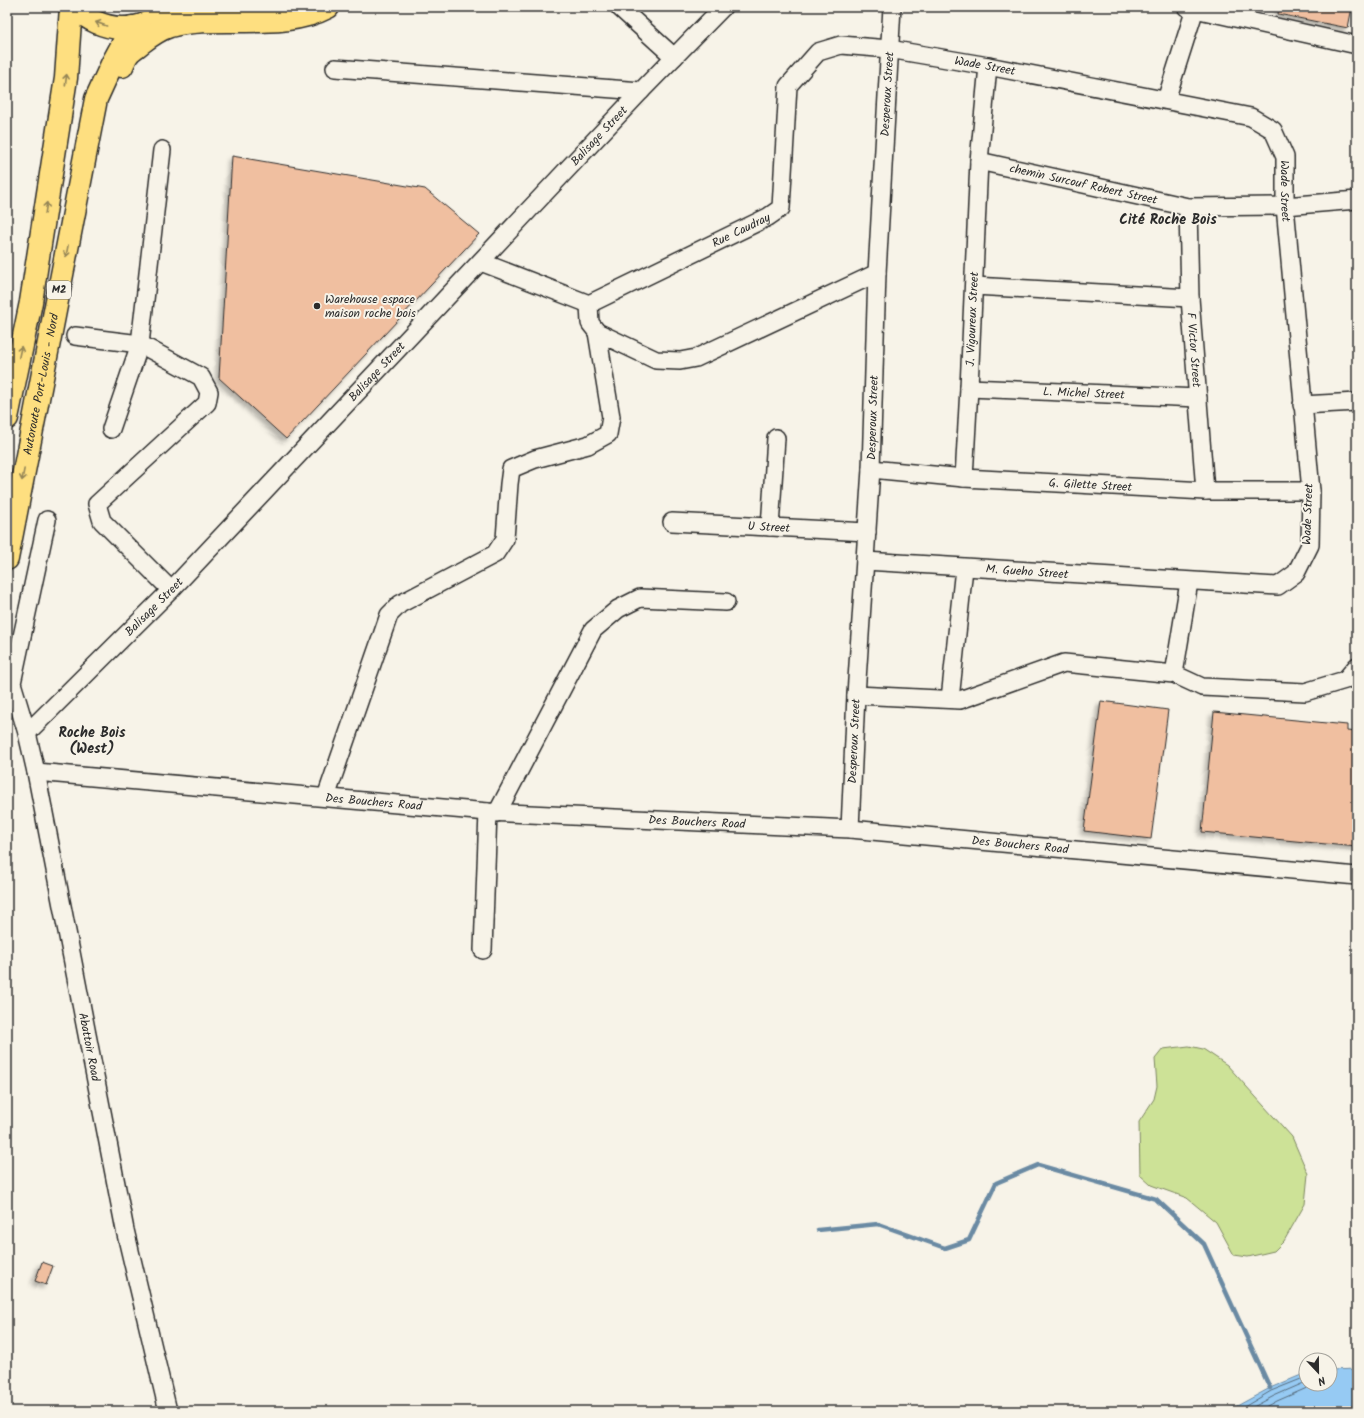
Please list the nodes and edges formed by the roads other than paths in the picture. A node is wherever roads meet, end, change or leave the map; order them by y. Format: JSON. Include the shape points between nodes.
{"nodes":[{"id":1,"x":70,"y":7,"type":"edge"},
{"id":2,"x":75,"y":7,"type":"edge"},
{"id":3,"x":298,"y":7,"type":"edge"},
{"id":4,"x":328,"y":7,"type":"edge"},
{"id":5,"x":619,"y":7,"type":"edge"},
{"id":6,"x":723,"y":7,"type":"edge"},
{"id":7,"x":892,"y":7,"type":"edge"},
{"id":8,"x":1190,"y":8,"type":"edge"},
{"id":9,"x":164,"y":10,"type":"edge"},
{"id":10,"x":132,"y":27,"type":"junction"},
{"id":11,"x":1357,"y":45,"type":"edge"},
{"id":12,"x":889,"y":49,"type":"junction"},
{"id":13,"x":674,"y":57,"type":"junction"},
{"id":14,"x":988,"y":66,"type":"junction"},
{"id":15,"x":335,"y":68,"type":"dead end"},
{"id":16,"x":641,"y":91,"type":"junction"},
{"id":17,"x":1166,"y":100,"type":"junction"},
{"id":18,"x":162,"y":150,"type":"dead end"},
{"id":19,"x":979,"y":161,"type":"junction"},
{"id":20,"x":1357,"y":200,"type":"edge"},
{"id":21,"x":1285,"y":206,"type":"junction"},
{"id":22,"x":1188,"y":207,"type":"junction"},
{"id":23,"x":71,"y":228,"type":"junction"},
{"id":24,"x":481,"y":262,"type":"junction"},
{"id":25,"x":877,"y":273,"type":"junction"},
{"id":26,"x":974,"y":286,"type":"junction"},
{"id":27,"x":1190,"y":298,"type":"junction"},
{"id":28,"x":589,"y":304,"type":"junction"},
{"id":29,"x":597,"y":332,"type":"junction"},
{"id":30,"x":74,"y":336,"type":"dead end"},
{"id":31,"x":140,"y":344,"type":"junction"},
{"id":32,"x":969,"y":388,"type":"junction"},
{"id":33,"x":1198,"y":398,"type":"junction"},
{"id":34,"x":1357,"y":402,"type":"edge"},
{"id":35,"x":1302,"y":405,"type":"junction"},
{"id":36,"x":7,"y":418,"type":"edge"},
{"id":37,"x":111,"y":429,"type":"dead end"},
{"id":38,"x":776,"y":438,"type":"dead end"},
{"id":39,"x":871,"y":469,"type":"junction"},
{"id":40,"x":964,"y":478,"type":"junction"},
{"id":41,"x":1205,"y":491,"type":"junction"},
{"id":42,"x":1311,"y":491,"type":"junction"},
{"id":43,"x":47,"y":520,"type":"dead end"},
{"id":44,"x":672,"y":522,"type":"dead end"},
{"id":45,"x":770,"y":527,"type":"junction"},
{"id":46,"x":867,"y":532,"type":"junction"},
{"id":47,"x":7,"y":559,"type":"edge"},
{"id":48,"x":865,"y":561,"type":"junction"},
{"id":49,"x":964,"y":568,"type":"junction"},
{"id":50,"x":1296,"y":573,"type":"joint"},
{"id":51,"x":1189,"y":582,"type":"junction"},
{"id":52,"x":171,"y":590,"type":"junction"},
{"id":53,"x":726,"y":602,"type":"dead end"},
{"id":54,"x":1357,"y":666,"type":"edge"},
{"id":55,"x":1174,"y":674,"type":"junction"},
{"id":56,"x":856,"y":695,"type":"junction"},
{"id":57,"x":950,"y":699,"type":"junction"},
{"id":58,"x":27,"y":733,"type":"junction"},
{"id":59,"x":36,"y":772,"type":"junction"},
{"id":60,"x":326,"y":797,"type":"junction"},
{"id":61,"x":493,"y":813,"type":"junction"},
{"id":62,"x":850,"y":829,"type":"junction"},
{"id":63,"x":1357,"y":876,"type":"edge"},
{"id":64,"x":483,"y":950,"type":"dead end"},
{"id":65,"x":168,"y":1411,"type":"edge"}],
"edges":[{"from":36,"to":1,"type":"main road","number":"M2","one_way":true,"via":[[30,302],[66,78]]},
{"from":10,"to":2,"type":"main road","one_way":true,"via":[[115,28],[98,24]]},
{"from":3,"to":9,"type":"main road","via":[[258,11]]},
{"from":4,"to":23,"type":"main road","via":[[291,19],[201,22],[170,26],[153,34],[130,52],[107,91]]},
{"from":5,"to":13,"type":"street"},
{"from":6,"to":13,"type":"street","name":"Balisage Street"},
{"from":7,"to":12,"type":"street","name":"Desperoux Street"},
{"from":8,"to":11,"type":"street"},
{"from":8,"to":17,"type":"street"},
{"from":9,"to":10,"type":"main road","via":[[148,22]]},
{"from":10,"to":23,"type":"main road","name":"Autoroute Port-Louis - Nord","number":"M2","via":[[96,99]]},
{"from":12,"to":14,"type":"street","name":"Wade Street"},
{"from":12,"to":25,"type":"street","name":"Desperoux Street"},
{"from":12,"to":28,"type":"street","name":"Rue Caudray","via":[[841,45],[818,52],[788,86],[781,208],[768,217]]},
{"from":13,"to":16,"type":"street","name":"Balisage Street"},
{"from":14,"to":17,"type":"street","name":"Wade Street"},
{"from":14,"to":19,"type":"street","name":"J. Vigoureux Street"},
{"from":15,"to":16,"type":"street"},
{"from":16,"to":24,"type":"street","name":"Balisage Street"},
{"from":17,"to":21,"type":"street","name":"Wade Street","via":[[1251,116],[1273,130],[1285,157]]},
{"from":18,"to":31,"type":"street"},
{"from":19,"to":22,"type":"street","name":"chemin Surcouf Robert Street"},
{"from":19,"to":26,"type":"street","name":"J. Vigoureux Street"},
{"from":20,"to":21,"type":"street","name":"chemin Surcouf Robert Street"},
{"from":21,"to":22,"type":"street","name":"chemin Surcouf Robert Street"},
{"from":21,"to":35,"type":"street","name":"Wade Street"},
{"from":22,"to":27,"type":"street","name":"F Victor Street"},
{"from":23,"to":47,"type":"main road","name":"Autoroute Port-Louis - Nord","number":"M2","one_way":true},
{"from":24,"to":28,"type":"street"},
{"from":24,"to":52,"type":"street","name":"Balisage Street"},
{"from":25,"to":29,"type":"street","via":[[696,358],[680,361],[656,360]]},
{"from":25,"to":39,"type":"street","name":"Desperoux Street"},
{"from":26,"to":27,"type":"street"},
{"from":26,"to":32,"type":"street","name":"J. Vigoureux Street"},
{"from":27,"to":33,"type":"street","name":"F Victor Street"},
{"from":28,"to":29,"type":"street","via":[[590,323]]},
{"from":29,"to":60,"type":"street","via":[[612,417],[608,434],[588,445],[534,459],[511,469],[505,539],[495,554],[400,604],[389,615]]},
{"from":30,"to":31,"type":"street"},
{"from":31,"to":37,"type":"street"},
{"from":31,"to":52,"type":"street","via":[[201,377],[210,392],[207,403],[97,504],[102,521]]},
{"from":32,"to":33,"type":"street","name":"L. Michel Street"},
{"from":32,"to":40,"type":"street","name":"J. Vigoureux Street"},
{"from":33,"to":41,"type":"street","name":"F Victor Street"},
{"from":34,"to":35,"type":"street"},
{"from":35,"to":42,"type":"street","name":"Wade Street"},
{"from":38,"to":45,"type":"street"},
{"from":39,"to":40,"type":"street","name":"G. Gilette Street"},
{"from":39,"to":46,"type":"street","name":"Desperoux Street"},
{"from":40,"to":41,"type":"street","name":"G. Gilette Street"},
{"from":41,"to":42,"type":"street","name":"G. Gilette Street"},
{"from":42,"to":50,"type":"street","name":"Wade Street","via":[[1310,545]]},
{"from":43,"to":58,"type":"street","name":"Abattoir Road","via":[[12,683]]},
{"from":44,"to":45,"type":"street","name":"U Street"},
{"from":45,"to":46,"type":"street","name":"U Street"},
{"from":46,"to":48,"type":"street","name":"Desperoux Street"},
{"from":48,"to":49,"type":"street","name":"M. Gueho Street"},
{"from":48,"to":56,"type":"street","name":"Desperoux Street"},
{"from":49,"to":51,"type":"street","name":"M. Gueho Street"},
{"from":49,"to":57,"type":"street"},
{"from":50,"to":51,"type":"street","name":"M. Gueho Street","via":[[1278,586]]},
{"from":51,"to":55,"type":"street"},
{"from":52,"to":58,"type":"street","name":"Balisage Street"},
{"from":53,"to":61,"type":"street","via":[[640,598],[618,609],[593,630]]},
{"from":54,"to":55,"type":"street","via":[[1345,680],[1305,692],[1202,687]]},
{"from":55,"to":57,"type":"street","via":[[1064,664],[960,700]]},
{"from":56,"to":57,"type":"street"},
{"from":56,"to":62,"type":"street","name":"Desperoux Street"},
{"from":58,"to":59,"type":"street","name":"Abattoir Road"},
{"from":59,"to":60,"type":"street","name":"Des Bouchers Road"},
{"from":59,"to":65,"type":"street","name":"Abattoir Road","via":[[125,1230]]},
{"from":60,"to":61,"type":"street","name":"Des Bouchers Road"},
{"from":61,"to":62,"type":"street","name":"Des Bouchers Road"},
{"from":61,"to":64,"type":"street"},
{"from":62,"to":63,"type":"street","name":"Des Bouchers Road"}]}
